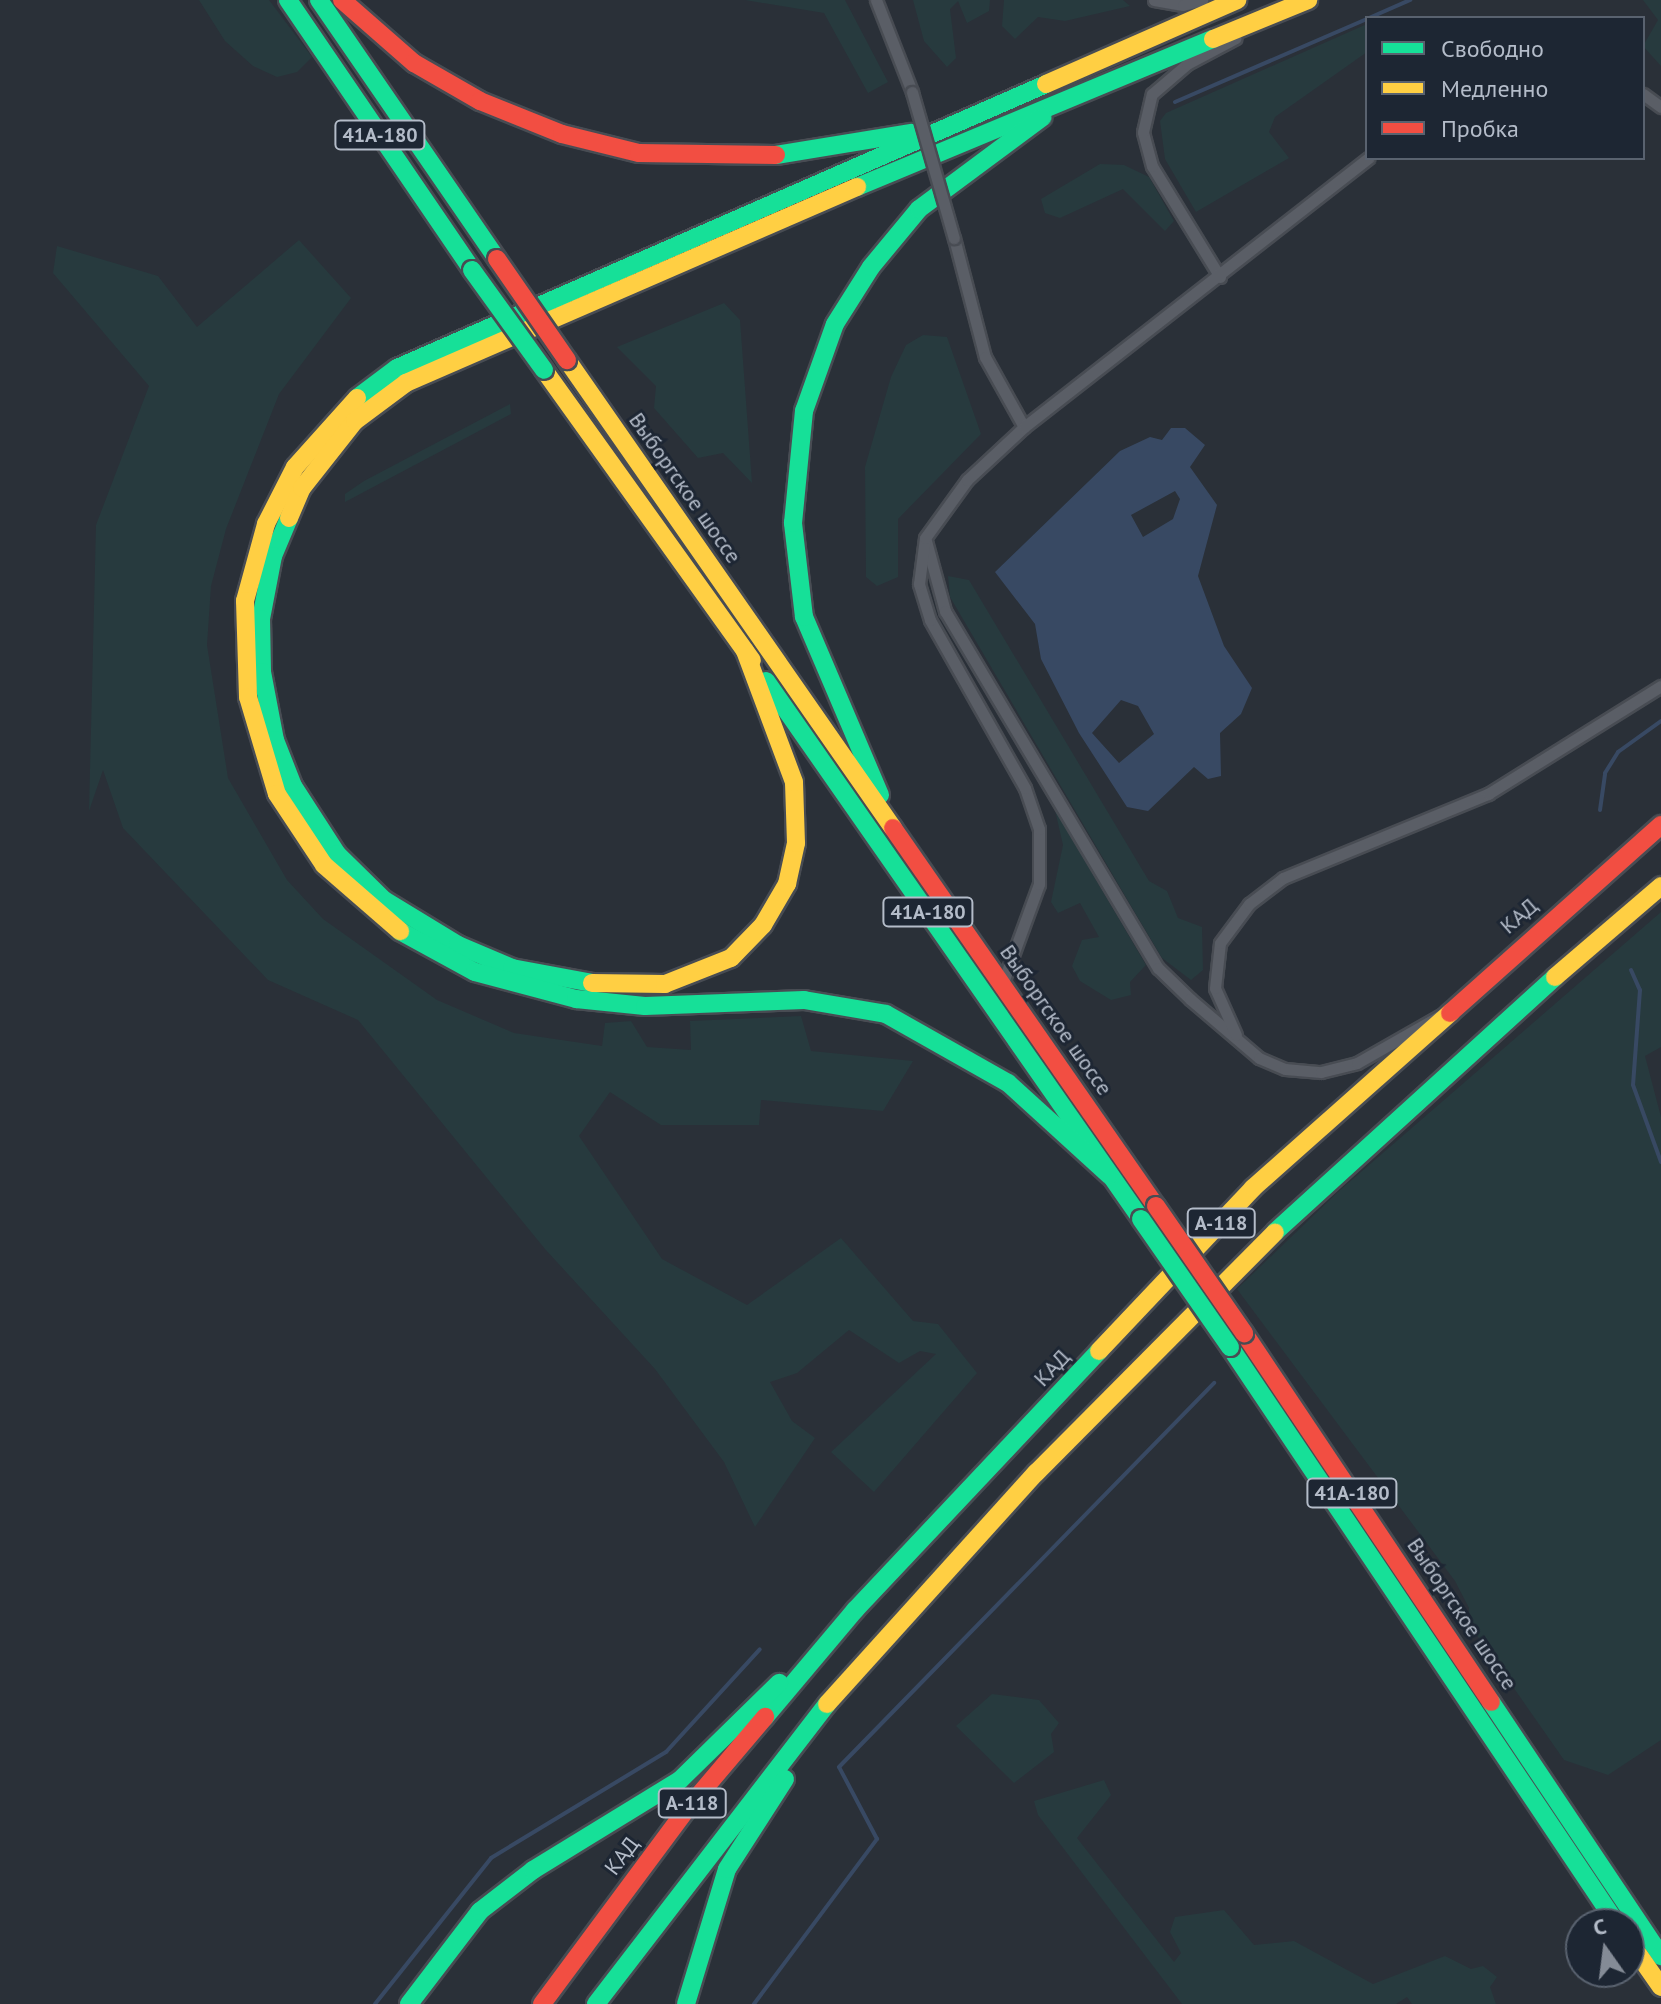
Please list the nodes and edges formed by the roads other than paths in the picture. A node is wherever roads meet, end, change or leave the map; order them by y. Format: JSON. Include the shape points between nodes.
{"nodes":[{"id":1,"x":288,"y":0,"type":"edge"},
{"id":2,"x":319,"y":0,"type":"edge"},
{"id":3,"x":342,"y":0,"type":"edge"},
{"id":4,"x":1154,"y":0,"type":"edge"},
{"id":5,"x":1202,"y":0,"type":"edge"},
{"id":6,"x":1237,"y":0,"type":"edge"},
{"id":7,"x":1308,"y":0,"type":"edge"},
{"id":8,"x":879,"y":2,"type":"edge"},
{"id":9,"x":1074,"y":95,"type":"junction"},
{"id":10,"x":945,"y":126,"type":"junction"},
{"id":11,"x":1366,"y":160,"type":"edge"},
{"id":12,"x":1220,"y":277,"type":"junction"},
{"id":13,"x":1024,"y":427,"type":"junction"},
{"id":14,"x":925,"y":538,"type":"junction"},
{"id":15,"x":745,"y":651,"type":"junction"},
{"id":16,"x":1660,"y":687,"type":"edge"},
{"id":17,"x":1661,"y":825,"type":"edge"},
{"id":18,"x":906,"y":848,"type":"junction"},
{"id":19,"x":1661,"y":886,"type":"edge"},
{"id":20,"x":1002,"y":985,"type":"junction"},
{"id":21,"x":1449,"y":1011,"type":"junction"},
{"id":22,"x":1238,"y":1039,"type":"junction"},
{"id":23,"x":1109,"y":1175,"type":"junction"},
{"id":24,"x":855,"y":1610,"type":"junction"},
{"id":25,"x":876,"y":1650,"type":"junction"},
{"id":26,"x":1606,"y":1908,"type":"edge"},
{"id":27,"x":1661,"y":1956,"type":"edge"},
{"id":28,"x":1645,"y":1964,"type":"edge"},
{"id":29,"x":1661,"y":1987,"type":"edge"},
{"id":30,"x":409,"y":2004,"type":"edge"},
{"id":31,"x":542,"y":2004,"type":"edge"},
{"id":32,"x":596,"y":2004,"type":"edge"},
{"id":33,"x":686,"y":2004,"type":"edge"}],
"edges":[{"from":1,"to":15,"type":"main road","name":"Выборгское шоссе","number":"41А-180","bridge":true,"via":[[472,270]]},
{"from":2,"to":18,"type":"main road","name":"Выборгское шоссе","number":"41А-180","bridge":true},
{"from":3,"to":10,"type":"main road","via":[[414,63],[480,101],[562,134],[639,153],[750,159]]},
{"from":4,"to":5,"type":"street"},
{"from":6,"to":10,"type":"main road"},
{"from":7,"to":9,"type":"main road"},
{"from":7,"to":12,"type":"street","via":[[1187,64],[1152,94],[1146,110],[1152,166]]},
{"from":8,"to":13,"type":"street","bridge":true,"via":[[912,92],[985,357]]},
{"from":9,"to":15,"type":"main road","via":[[578,303],[441,363],[388,394],[342,435],[302,488],[273,556],[261,619],[262,672],[275,740],[299,797],[337,854],[384,900],[458,945],[512,968],[611,987],[665,984],[731,958],[763,925],[787,884],[797,834],[794,782]]},
{"from":9,"to":18,"type":"main road","via":[[919,209],[835,324],[804,411],[793,523],[804,617]]},
{"from":10,"to":23,"type":"main road","via":[[434,349],[359,394],[295,467],[266,524],[245,601],[248,697],[267,770],[304,841],[373,913],[429,949],[507,984],[609,1004],[804,1000],[886,1014],[954,1047],[1008,1083]]},
{"from":11,"to":12,"type":"street"},
{"from":12,"to":13,"type":"street"},
{"from":13,"to":14,"type":"street","via":[[967,480]]},
{"from":14,"to":20,"type":"street","via":[[919,584],[930,620],[1025,788],[1039,829],[1039,884]]},
{"from":14,"to":22,"type":"street","via":[[945,611],[1158,968]]},
{"from":15,"to":23,"type":"main road","name":"Выборгское шоссе","number":"41А-180"},
{"from":16,"to":22,"type":"street","via":[[1488,794],[1283,878],[1249,904],[1220,943],[1215,988]]},
{"from":17,"to":21,"type":"main road","name":"КАД","number":"А-118"},
{"from":18,"to":20,"type":"main road","name":"Выборгское шоссе","number":"41А-180"},
{"from":19,"to":25,"type":"main road","number":"А-118","via":[[1442,1073],[1289,1217],[1036,1473]]},
{"from":20,"to":27,"type":"main road","name":"Выборгское шоссе","number":"41А-180","bridge":true,"via":[[1244,1333]]},
{"from":21,"to":22,"type":"street","via":[[1416,1024],[1357,1063],[1321,1072],[1285,1069]]},
{"from":21,"to":24,"type":"main road","name":"КАД","number":"А-118","via":[[1253,1188]]},
{"from":23,"to":26,"type":"main road","name":"Выборгское шоссе","number":"41А-180","bridge":true},
{"from":24,"to":30,"type":"main road","via":[[680,1780],[533,1870],[480,1911]]},
{"from":24,"to":31,"type":"main road","name":"КАД","number":"А-118","via":[[687,1809]]},
{"from":25,"to":32,"type":"main road","number":"А-118","via":[[815,1718]]},
{"from":25,"to":33,"type":"main road","via":[[727,1869]]},
{"from":28,"to":29,"type":"main road"}]}
